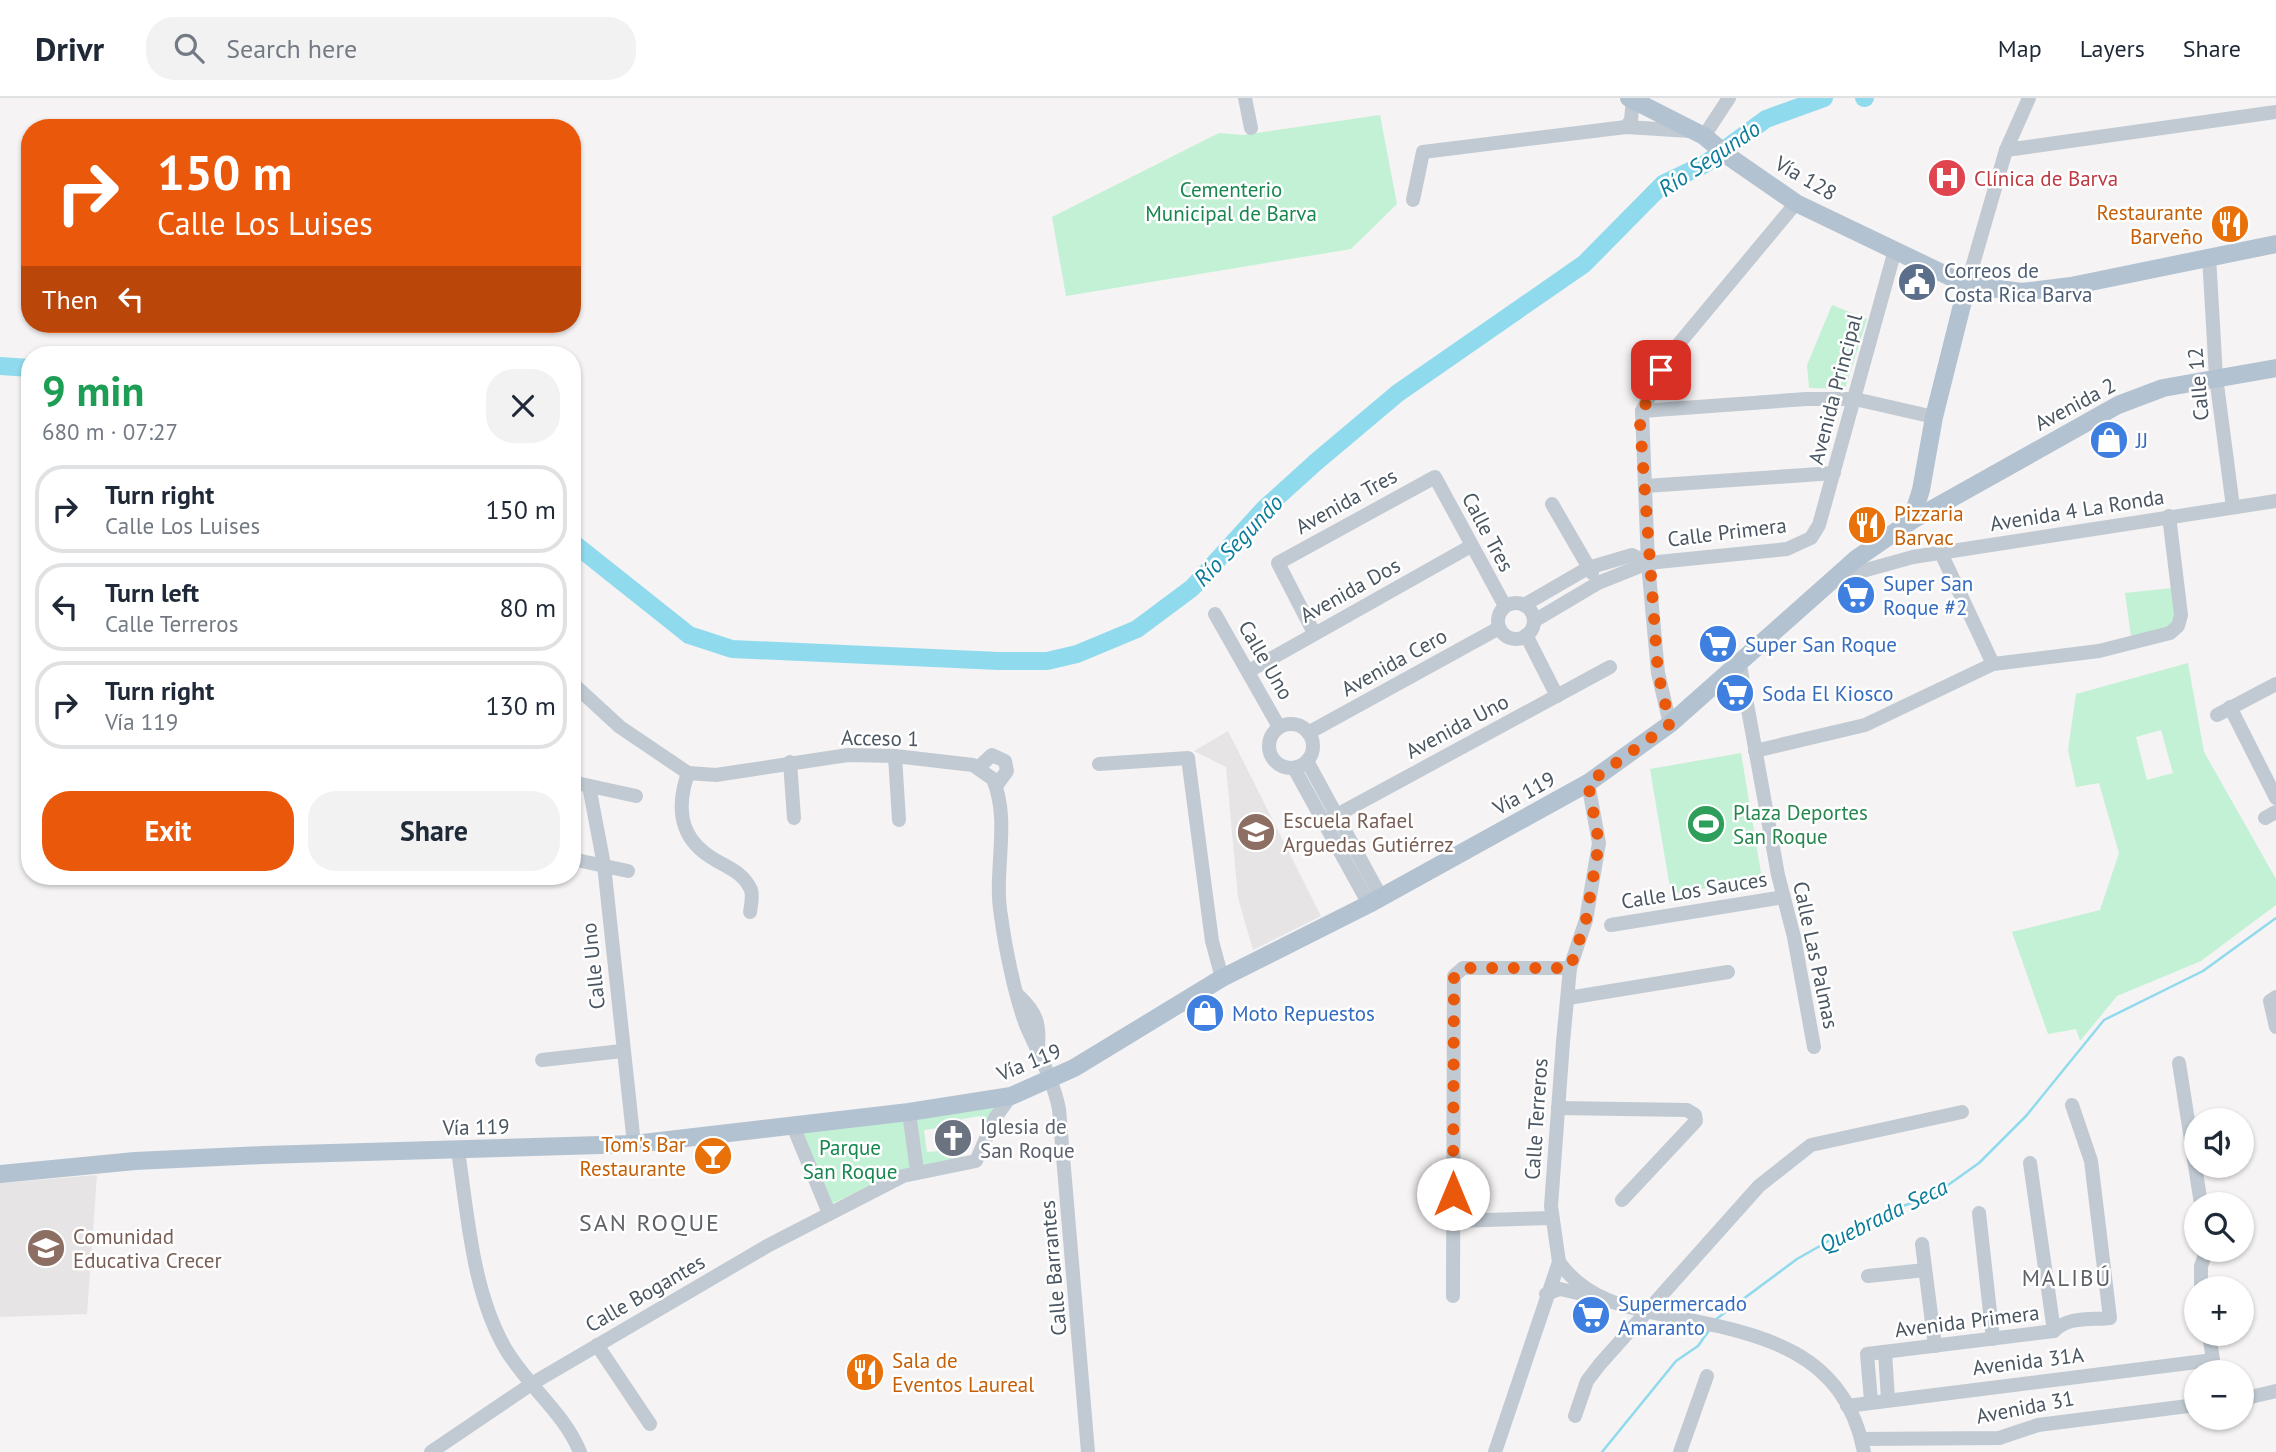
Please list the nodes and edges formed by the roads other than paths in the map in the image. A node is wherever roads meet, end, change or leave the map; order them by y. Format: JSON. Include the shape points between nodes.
{"nodes":[{"id":1,"x":1245,"y":98,"type":"edge"},
{"id":2,"x":1728,"y":98,"type":"edge"},
{"id":3,"x":2029,"y":98,"type":"edge"},
{"id":4,"x":1631,"y":99,"type":"edge"},
{"id":5,"x":2276,"y":112,"type":"edge"},
{"id":6,"x":1626,"y":127,"type":"junction"},
{"id":7,"x":1251,"y":128,"type":"dead end"},
{"id":8,"x":1704,"y":136,"type":"junction"},
{"id":9,"x":2006,"y":150,"type":"junction"},
{"id":10,"x":1413,"y":200,"type":"dead end"},
{"id":11,"x":1797,"y":203,"type":"junction"},
{"id":12,"x":2276,"y":244,"type":"edge"},
{"id":13,"x":1895,"y":250,"type":"junction"},
{"id":14,"x":2209,"y":256,"type":"junction"},
{"id":15,"x":1967,"y":285,"type":"junction"},
{"id":16,"x":2276,"y":368,"type":"edge"},
{"id":17,"x":2216,"y":377,"type":"junction"},
{"id":18,"x":1855,"y":399,"type":"junction"},
{"id":19,"x":1642,"y":411,"type":"junction"},
{"id":20,"x":1934,"y":417,"type":"junction"},
{"id":21,"x":1834,"y":473,"type":"junction"},
{"id":22,"x":1435,"y":477,"type":"joint"},
{"id":23,"x":1646,"y":486,"type":"junction"},
{"id":24,"x":1921,"y":490,"type":"junction"},
{"id":25,"x":2276,"y":501,"type":"edge"},
{"id":26,"x":1552,"y":504,"type":"dead end"},
{"id":27,"x":2233,"y":507,"type":"junction"},
{"id":28,"x":1938,"y":508,"type":"junction"},
{"id":29,"x":2169,"y":516,"type":"junction"},
{"id":30,"x":1911,"y":521,"type":"junction"},
{"id":31,"x":1811,"y":538,"type":"joint"},
{"id":32,"x":1471,"y":546,"type":"junction"},
{"id":33,"x":1875,"y":546,"type":"junction"},
{"id":34,"x":1941,"y":553,"type":"junction"},
{"id":35,"x":1886,"y":562,"type":"junction"},
{"id":36,"x":1648,"y":563,"type":"junction"},
{"id":37,"x":1588,"y":568,"type":"junction"},
{"id":38,"x":1837,"y":578,"type":"junction"},
{"id":39,"x":1598,"y":583,"type":"junction"},
{"id":40,"x":1524,"y":605,"type":"junction"},
{"id":41,"x":1505,"y":606,"type":"junction"},
{"id":42,"x":1215,"y":614,"type":"dead end"},
{"id":43,"x":1534,"y":621,"type":"junction"},
{"id":44,"x":1499,"y":628,"type":"junction"},
{"id":45,"x":1314,"y":633,"type":"junction"},
{"id":46,"x":1526,"y":635,"type":"junction"},
{"id":47,"x":1993,"y":664,"type":"junction"},
{"id":48,"x":1740,"y":665,"type":"junction"},
{"id":49,"x":1610,"y":667,"type":"dead end"},
{"id":50,"x":1249,"y":671,"type":"junction"},
{"id":51,"x":2276,"y":684,"type":"edge"},
{"id":52,"x":581,"y":691,"type":"edge"},
{"id":53,"x":1557,"y":696,"type":"junction"},
{"id":54,"x":1670,"y":724,"type":"junction"},
{"id":55,"x":1279,"y":727,"type":"junction"},
{"id":56,"x":1308,"y":733,"type":"junction"},
{"id":57,"x":1755,"y":751,"type":"junction"},
{"id":58,"x":895,"y":756,"type":"junction"},
{"id":59,"x":790,"y":762,"type":"junction"},
{"id":60,"x":1099,"y":764,"type":"dead end"},
{"id":61,"x":1300,"y":764,"type":"junction"},
{"id":62,"x":979,"y":767,"type":"junction"},
{"id":63,"x":688,"y":773,"type":"junction"},
{"id":64,"x":1588,"y":783,"type":"junction"},
{"id":65,"x":581,"y":784,"type":"edge"},
{"id":66,"x":589,"y":786,"type":"junction"},
{"id":67,"x":996,"y":786,"type":"junction"},
{"id":68,"x":636,"y":796,"type":"dead end"},
{"id":69,"x":2276,"y":798,"type":"edge"},
{"id":70,"x":794,"y":818,"type":"dead end"},
{"id":71,"x":1330,"y":819,"type":"junction"},
{"id":72,"x":899,"y":820,"type":"dead end"},
{"id":73,"x":581,"y":861,"type":"edge"},
{"id":74,"x":604,"y":865,"type":"junction"},
{"id":75,"x":628,"y":872,"type":"dead end"},
{"id":76,"x":1784,"y":897,"type":"junction"},
{"id":77,"x":1375,"y":900,"type":"junction"},
{"id":78,"x":750,"y":912,"type":"dead end"},
{"id":79,"x":1611,"y":925,"type":"dead end"},
{"id":80,"x":1570,"y":968,"type":"junction"},
{"id":81,"x":1728,"y":972,"type":"dead end"},
{"id":82,"x":1226,"y":977,"type":"junction"},
{"id":83,"x":1568,"y":998,"type":"junction"},
{"id":84,"x":2273,"y":999,"type":"edge"},
{"id":85,"x":2276,"y":1027,"type":"edge"},
{"id":86,"x":1814,"y":1047,"type":"dead end"},
{"id":87,"x":622,"y":1052,"type":"junction"},
{"id":88,"x":542,"y":1060,"type":"dead end"},
{"id":89,"x":2179,"y":1063,"type":"dead end"},
{"id":90,"x":1051,"y":1081,"type":"junction"},
{"id":91,"x":1011,"y":1096,"type":"junction"},
{"id":92,"x":2072,"y":1105,"type":"dead end"},
{"id":93,"x":1558,"y":1108,"type":"junction"},
{"id":94,"x":909,"y":1112,"type":"junction"},
{"id":95,"x":1962,"y":1112,"type":"dead end"},
{"id":96,"x":793,"y":1126,"type":"junction"},
{"id":97,"x":634,"y":1144,"type":"junction"},
{"id":98,"x":458,"y":1151,"type":"junction"},
{"id":99,"x":2030,"y":1163,"type":"dead end"},
{"id":100,"x":917,"y":1171,"type":"junction"},
{"id":101,"x":0,"y":1174,"type":"edge"},
{"id":102,"x":2199,"y":1192,"type":"edge"},
{"id":103,"x":1622,"y":1200,"type":"dead end"},
{"id":104,"x":830,"y":1213,"type":"junction"},
{"id":105,"x":1979,"y":1213,"type":"dead end"},
{"id":106,"x":1552,"y":1218,"type":"junction"},
{"id":107,"x":1453,"y":1221,"type":"junction"},
{"id":108,"x":1922,"y":1244,"type":"dead end"},
{"id":109,"x":1559,"y":1262,"type":"junction"},
{"id":110,"x":1925,"y":1270,"type":"junction"},
{"id":111,"x":1868,"y":1276,"type":"dead end"},
{"id":112,"x":1546,"y":1294,"type":"junction"},
{"id":113,"x":1453,"y":1296,"type":"dead end"},
{"id":114,"x":1601,"y":1298,"type":"junction"},
{"id":115,"x":1646,"y":1311,"type":"junction"},
{"id":116,"x":2054,"y":1331,"type":"junction"},
{"id":117,"x":1993,"y":1339,"type":"junction"},
{"id":118,"x":597,"y":1345,"type":"junction"},
{"id":119,"x":1935,"y":1346,"type":"junction"},
{"id":120,"x":2210,"y":1346,"type":"edge"},
{"id":121,"x":1885,"y":1352,"type":"junction"},
{"id":122,"x":1707,"y":1376,"type":"dead end"},
{"id":123,"x":533,"y":1383,"type":"junction"},
{"id":124,"x":2276,"y":1391,"type":"edge"},
{"id":125,"x":2254,"y":1396,"type":"edge"},
{"id":126,"x":1888,"y":1399,"type":"junction"},
{"id":127,"x":1871,"y":1401,"type":"junction"},
{"id":128,"x":1847,"y":1406,"type":"junction"},
{"id":129,"x":2184,"y":1407,"type":"edge"},
{"id":130,"x":1574,"y":1416,"type":"dead end"},
{"id":131,"x":650,"y":1424,"type":"dead end"},
{"id":132,"x":1863,"y":1446,"type":"edge"},
{"id":133,"x":575,"y":1450,"type":"edge"},
{"id":134,"x":431,"y":1452,"type":"edge"},
{"id":135,"x":1088,"y":1452,"type":"edge"},
{"id":136,"x":1495,"y":1452,"type":"edge"},
{"id":137,"x":1680,"y":1452,"type":"edge"}],
"edges":[{"from":1,"to":7,"type":"street"},
{"from":2,"to":8,"type":"street"},
{"from":3,"to":9,"type":"street"},
{"from":4,"to":6,"type":"street","via":[[1631,120]]},
{"from":4,"to":8,"type":"main road","name":"Vía 128"},
{"from":5,"to":9,"type":"street"},
{"from":6,"to":8,"type":"street"},
{"from":6,"to":10,"type":"street","via":[[1423,152]]},
{"from":8,"to":11,"type":"main road","name":"Vía 128"},
{"from":9,"to":15,"type":"street"},
{"from":11,"to":13,"type":"main road","name":"Vía 128"},
{"from":11,"to":19,"type":"street","via":[[1672,352]]},
{"from":12,"to":14,"type":"main road","name":"Vía 128"},
{"from":13,"to":15,"type":"main road","name":"Vía 128"},
{"from":13,"to":18,"type":"street","name":"Avenida Principal"},
{"from":14,"to":15,"type":"main road","name":"Vía 128","via":[[2022,292]]},
{"from":14,"to":17,"type":"street","name":"Calle 12"},
{"from":15,"to":20,"type":"main road"},
{"from":16,"to":17,"type":"main road","name":"Avenida 2"},
{"from":17,"to":27,"type":"street","name":"Calle 12"},
{"from":17,"to":28,"type":"main road","name":"Avenida 2","via":[[2163,388],[2118,405]]},
{"from":18,"to":19,"type":"street"},
{"from":18,"to":20,"type":"street"},
{"from":18,"to":21,"type":"street","name":"Avenida Principal"},
{"from":19,"to":23,"type":"street"},
{"from":20,"to":24,"type":"main road"},
{"from":21,"to":23,"type":"street"},
{"from":21,"to":31,"type":"street","name":"Avenida Principal"},
{"from":22,"to":32,"type":"street","name":"Calle Tres"},
{"from":22,"to":45,"type":"street","name":"Avenida Tres","via":[[1278,563]]},
{"from":23,"to":36,"type":"street"},
{"from":24,"to":28,"type":"main road","via":[[1925,506]]},
{"from":24,"to":30,"type":"main road"},
{"from":25,"to":27,"type":"street","name":"Avenida 4 La Ronda"},
{"from":26,"to":37,"type":"street"},
{"from":27,"to":29,"type":"street","name":"Avenida 4 La Ronda"},
{"from":28,"to":30,"type":"main road","name":"Avenida 2"},
{"from":29,"to":34,"type":"street","name":"Avenida 4 La Ronda"},
{"from":29,"to":47,"type":"street","via":[[2181,615],[2170,633],[2099,651]]},
{"from":30,"to":33,"type":"main road","name":"Vía 119"},
{"from":31,"to":36,"type":"street","name":"Calle Primera","via":[[1787,549]]},
{"from":32,"to":41,"type":"street","name":"Calle Tres"},
{"from":32,"to":45,"type":"street","name":"Avenida Dos"},
{"from":33,"to":35,"type":"street","via":[[1878,558]]},
{"from":33,"to":38,"type":"main road","name":"Vía 119"},
{"from":34,"to":35,"type":"street","name":"Avenida 4 La Ronda"},
{"from":34,"to":47,"type":"street"},
{"from":35,"to":38,"type":"street","name":"Avenida 4 La Ronda"},
{"from":36,"to":37,"type":"street","via":[[1632,555]]},
{"from":36,"to":39,"type":"street"},
{"from":36,"to":54,"type":"street","via":[[1658,673]]},
{"from":37,"to":39,"type":"street"},
{"from":37,"to":40,"type":"street"},
{"from":38,"to":48,"type":"main road","name":"Vía 119"},
{"from":39,"to":43,"type":"street"},
{"from":40,"to":41,"type":"street"},
{"from":40,"to":43,"type":"street"},
{"from":41,"to":44,"type":"street","via":[[1498,616]]},
{"from":42,"to":50,"type":"street","name":"Calle Uno"},
{"from":43,"to":46,"type":"street"},
{"from":44,"to":46,"type":"street","via":[[1514,639]]},
{"from":44,"to":56,"type":"street","name":"Avenida Cero"},
{"from":45,"to":50,"type":"street","name":"Avenida Dos"},
{"from":46,"to":53,"type":"street"},
{"from":47,"to":57,"type":"street","via":[[1864,725]]},
{"from":48,"to":54,"type":"main road","name":"Vía 119"},
{"from":48,"to":57,"type":"street","name":"Calle Las Palmas"},
{"from":49,"to":53,"type":"street","name":"Avenida Uno"},
{"from":50,"to":55,"type":"street","name":"Calle Uno"},
{"from":51,"to":69,"type":"street","via":[[2223,711]]},
{"from":52,"to":63,"type":"street","via":[[620,727]]},
{"from":53,"to":71,"type":"street","name":"Avenida Uno"},
{"from":54,"to":64,"type":"main road","name":"Vía 119"},
{"from":55,"to":56,"type":"street","via":[[1298,726]]},
{"from":55,"to":61,"type":"street","via":[[1269,750],[1281,765]]},
{"from":56,"to":61,"type":"street","via":[[1312,747]]},
{"from":57,"to":76,"type":"street","name":"Calle Las Palmas"},
{"from":58,"to":59,"type":"street","name":"Acceso 1","via":[[848,755]]},
{"from":58,"to":62,"type":"street","name":"Acceso 1"},
{"from":58,"to":72,"type":"street"},
{"from":59,"to":63,"type":"street","name":"Acceso 1","via":[[716,775]]},
{"from":59,"to":70,"type":"street"},
{"from":60,"to":82,"type":"street","via":[[1188,758],[1211,929]]},
{"from":61,"to":71,"type":"street"},
{"from":62,"to":67,"type":"street"},
{"from":62,"to":67,"type":"street","name":"Acceso 1","via":[[992,755],[1005,761],[1007,771]]},
{"from":63,"to":78,"type":"street","via":[[679,810],[684,826],[697,846],[740,875],[752,892]]},
{"from":64,"to":77,"type":"main road","name":"Vía 119"},
{"from":64,"to":80,"type":"street","name":"Calle Terreros","via":[[1599,843],[1586,920]]},
{"from":65,"to":66,"type":"street"},
{"from":66,"to":68,"type":"street"},
{"from":66,"to":74,"type":"street","name":"Calle Uno"},
{"from":67,"to":90,"type":"street","via":[[1002,828],[998,899],[1026,1024]]},
{"from":71,"to":77,"type":"street"},
{"from":73,"to":74,"type":"street"},
{"from":74,"to":75,"type":"street"},
{"from":74,"to":87,"type":"street","name":"Calle Uno"},
{"from":76,"to":79,"type":"street","name":"Calle Los Sauces"},
{"from":76,"to":86,"type":"street","name":"Calle Las Palmas"},
{"from":77,"to":82,"type":"main road","name":"Vía 119"},
{"from":80,"to":83,"type":"street","name":"Calle Terreros"},
{"from":80,"to":107,"type":"street","via":[[1463,968],[1454,976]]},
{"from":81,"to":83,"type":"street"},
{"from":82,"to":90,"type":"main road","name":"Vía 119"},
{"from":83,"to":93,"type":"street","name":"Calle Terreros"},
{"from":84,"to":85,"type":"street"},
{"from":87,"to":88,"type":"street"},
{"from":87,"to":97,"type":"street","name":"Calle Uno"},
{"from":89,"to":102,"type":"street"},
{"from":90,"to":91,"type":"main road","name":"Vía 119"},
{"from":90,"to":135,"type":"street","name":"Calle Barrantes","via":[[1059,1109]]},
{"from":91,"to":94,"type":"main road","name":"Vía 119"},
{"from":91,"to":100,"type":"street","name":"Calle Bogantes","via":[[995,1118],[976,1161]]},
{"from":92,"to":116,"type":"street","name":"Avenida Primera","via":[[2091,1161],[2110,1318],[2061,1323]]},
{"from":93,"to":103,"type":"street","via":[[1687,1110],[1695,1115],[1696,1121]]},
{"from":93,"to":106,"type":"street","name":"Calle Terreros"},
{"from":94,"to":96,"type":"main road","name":"Vía 119"},
{"from":94,"to":100,"type":"street"},
{"from":95,"to":115,"type":"street","via":[[1811,1145],[1759,1186]]},
{"from":96,"to":97,"type":"main road","name":"Vía 119"},
{"from":96,"to":104,"type":"street"},
{"from":97,"to":98,"type":"main road","name":"Vía 119"},
{"from":98,"to":101,"type":"main road","name":"Vía 119","via":[[135,1161]]},
{"from":98,"to":123,"type":"street","via":[[486,1311],[507,1351]]},
{"from":99,"to":116,"type":"street"},
{"from":100,"to":104,"type":"street","name":"Calle Bogantes"},
{"from":104,"to":118,"type":"street","name":"Calle Bogantes"},
{"from":105,"to":117,"type":"street"},
{"from":106,"to":107,"type":"street"},
{"from":106,"to":109,"type":"street","name":"Calle Terreros"},
{"from":107,"to":113,"type":"street"},
{"from":108,"to":110,"type":"street"},
{"from":109,"to":112,"type":"street"},
{"from":109,"to":114,"type":"street","via":[[1583,1288]]},
{"from":110,"to":111,"type":"street"},
{"from":110,"to":119,"type":"street"},
{"from":112,"to":114,"type":"street","via":[[1560,1289]]},
{"from":112,"to":136,"type":"street"},
{"from":114,"to":115,"type":"street"},
{"from":115,"to":128,"type":"street","via":[[1710,1325],[1805,1356],[1828,1376]]},
{"from":115,"to":130,"type":"street","via":[[1587,1381]]},
{"from":116,"to":117,"type":"street","name":"Avenida Primera"},
{"from":117,"to":119,"type":"street","name":"Avenida Primera"},
{"from":118,"to":123,"type":"street","name":"Calle Bogantes"},
{"from":118,"to":131,"type":"street"},
{"from":119,"to":121,"type":"street","name":"Avenida Primera"},
{"from":120,"to":126,"type":"street","name":"Avenida 31A","via":[[2213,1360]]},
{"from":121,"to":126,"type":"street"},
{"from":121,"to":127,"type":"street","name":"Avenida Primera","via":[[1867,1354]]},
{"from":122,"to":137,"type":"street"},
{"from":123,"to":133,"type":"street","via":[[559,1413]]},
{"from":123,"to":134,"type":"street","name":"Calle Bogantes"},
{"from":124,"to":125,"type":"street"},
{"from":126,"to":127,"type":"street","name":"Avenida 31A"},
{"from":127,"to":128,"type":"street","name":"Avenida 31A"},
{"from":128,"to":132,"type":"street"},
{"from":129,"to":132,"type":"street","name":"Avenida 31","via":[[2038,1425],[1999,1438]]}]}
